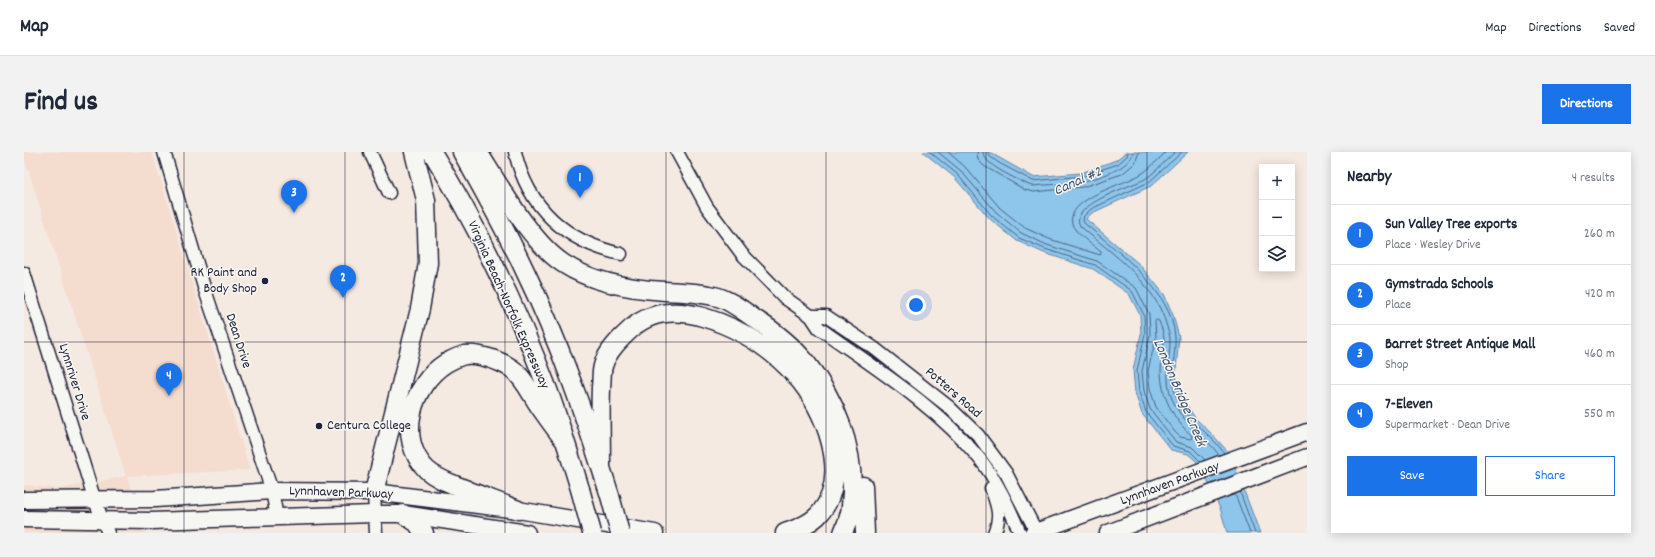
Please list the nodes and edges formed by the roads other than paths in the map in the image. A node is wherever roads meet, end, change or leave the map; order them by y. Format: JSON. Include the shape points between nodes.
{"nodes":[{"id":1,"x":164,"y":152,"type":"edge"},
{"id":2,"x":370,"y":152,"type":"edge"},
{"id":3,"x":414,"y":152,"type":"edge"},
{"id":4,"x":432,"y":152,"type":"edge"},
{"id":5,"x":462,"y":152,"type":"edge"},
{"id":6,"x":478,"y":152,"type":"edge"},
{"id":7,"x":515,"y":152,"type":"edge"},
{"id":8,"x":677,"y":152,"type":"edge"},
{"id":9,"x":389,"y":193,"type":"dead end"},
{"id":10,"x":621,"y":254,"type":"dead end"},
{"id":11,"x":24,"y":273,"type":"edge"},
{"id":12,"x":811,"y":316,"type":"junction"},
{"id":13,"x":838,"y":416,"type":"junction"},
{"id":14,"x":1307,"y":432,"type":"edge"},
{"id":15,"x":565,"y":441,"type":"junction"},
{"id":16,"x":1307,"y":458,"type":"edge"},
{"id":17,"x":980,"y":459,"type":"junction"},
{"id":18,"x":601,"y":466,"type":"junction"},
{"id":19,"x":272,"y":491,"type":"junction"},
{"id":20,"x":374,"y":492,"type":"junction"},
{"id":21,"x":24,"y":500,"type":"edge"},
{"id":22,"x":95,"y":501,"type":"junction"},
{"id":23,"x":518,"y":510,"type":"junction"},
{"id":24,"x":374,"y":514,"type":"junction"},
{"id":25,"x":403,"y":514,"type":"junction"},
{"id":26,"x":277,"y":517,"type":"junction"},
{"id":27,"x":24,"y":519,"type":"edge"},
{"id":28,"x":106,"y":527,"type":"edge"},
{"id":29,"x":376,"y":533,"type":"edge"},
{"id":30,"x":424,"y":533,"type":"edge"},
{"id":31,"x":527,"y":533,"type":"edge"},
{"id":32,"x":592,"y":533,"type":"edge"},
{"id":33,"x":620,"y":533,"type":"edge"},
{"id":34,"x":655,"y":533,"type":"edge"},
{"id":35,"x":785,"y":533,"type":"edge"},
{"id":36,"x":843,"y":533,"type":"edge"},
{"id":37,"x":865,"y":533,"type":"edge"},
{"id":38,"x":994,"y":533,"type":"edge"},
{"id":39,"x":1020,"y":533,"type":"edge"},
{"id":40,"x":1036,"y":533,"type":"edge"},
{"id":41,"x":1108,"y":533,"type":"edge"}],
"edges":[{"from":1,"to":19,"type":"street","name":"Dean Drive","via":[[204,287]]},
{"from":2,"to":9,"type":"street"},
{"from":3,"to":20,"type":"highway","via":[[426,200],[428,263],[420,309]]},
{"from":4,"to":15,"type":"highway","name":"Virginia Beach-Norfolk Expressway","via":[[477,233],[526,336]]},
{"from":5,"to":18,"type":"highway","name":"Virginia Beach-Norfolk Expressway","via":[[525,271],[568,372]]},
{"from":6,"to":13,"type":"highway","via":[[527,227],[550,254],[564,264],[604,282],[633,288],[701,293],[720,298],[738,307],[798,353],[819,380]]},
{"from":7,"to":10,"type":"street","via":[[523,179],[533,197],[556,223],[580,240]]},
{"from":8,"to":12,"type":"street","name":"Potters Road","via":[[707,207],[742,254],[785,298]]},
{"from":11,"to":22,"type":"street","name":"Lynnriver Drive"},
{"from":12,"to":17,"type":"street","name":"Potters Road","via":[[819,328],[897,383],[948,424]]},
{"from":12,"to":40,"type":"street","name":"Potters Road","via":[[826,316],[874,348],[949,407],[978,435],[1006,473]]},
{"from":13,"to":36,"type":"highway","via":[[849,455],[851,475],[850,516]]},
{"from":13,"to":37,"type":"highway","via":[[852,431],[860,448]]},
{"from":14,"to":40,"type":"main road","name":"Lynnhaven Parkway"},
{"from":15,"to":23,"type":"highway","via":[[524,382],[513,369],[502,363],[467,354],[440,367],[422,386],[412,408],[410,423],[412,443],[421,463],[441,480]]},
{"from":15,"to":32,"type":"highway","name":"Virginia Beach-Norfolk Expressway","bridge":true},
{"from":16,"to":41,"type":"main road","name":"Lynnhaven Parkway"},
{"from":17,"to":38,"type":"street","via":[[998,506],[998,523]]},
{"from":17,"to":39,"type":"street","name":"Potters Road","via":[[996,483]]},
{"from":18,"to":33,"type":"highway","name":"Virginia Beach-Norfolk Expressway","bridge":true},
{"from":18,"to":35,"type":"highway","via":[[600,406],[603,366],[611,350],[635,325],[658,314],[679,312],[715,321],[747,335],[775,355],[807,390],[824,421],[833,455],[832,493],[820,514],[806,524]]},
{"from":19,"to":20,"type":"main road","name":"Lynnhaven Parkway"},
{"from":19,"to":22,"type":"main road","name":"Lynnhaven Parkway"},
{"from":19,"to":26,"type":"street","name":"Dean Drive"},
{"from":20,"to":23,"type":"main road","name":"Lynnhaven Parkway"},
{"from":20,"to":24,"type":"street"},
{"from":21,"to":22,"type":"main road","name":"Lynnhaven Parkway"},
{"from":22,"to":28,"type":"street","name":"Lynnriver Drive"},
{"from":23,"to":34,"type":"main road","name":"Lynnhaven Parkway"},
{"from":24,"to":25,"type":"main road","name":"Lynnhaven Parkway"},
{"from":24,"to":26,"type":"main road","name":"Lynnhaven Parkway"},
{"from":24,"to":29,"type":"street"},
{"from":25,"to":30,"type":"highway","via":[[417,523]]},
{"from":25,"to":31,"type":"main road","name":"Lynnhaven Parkway"},
{"from":26,"to":28,"type":"main road","name":"Lynnhaven Parkway"},
{"from":27,"to":28,"type":"main road","name":"Lynnhaven Parkway"}]}
